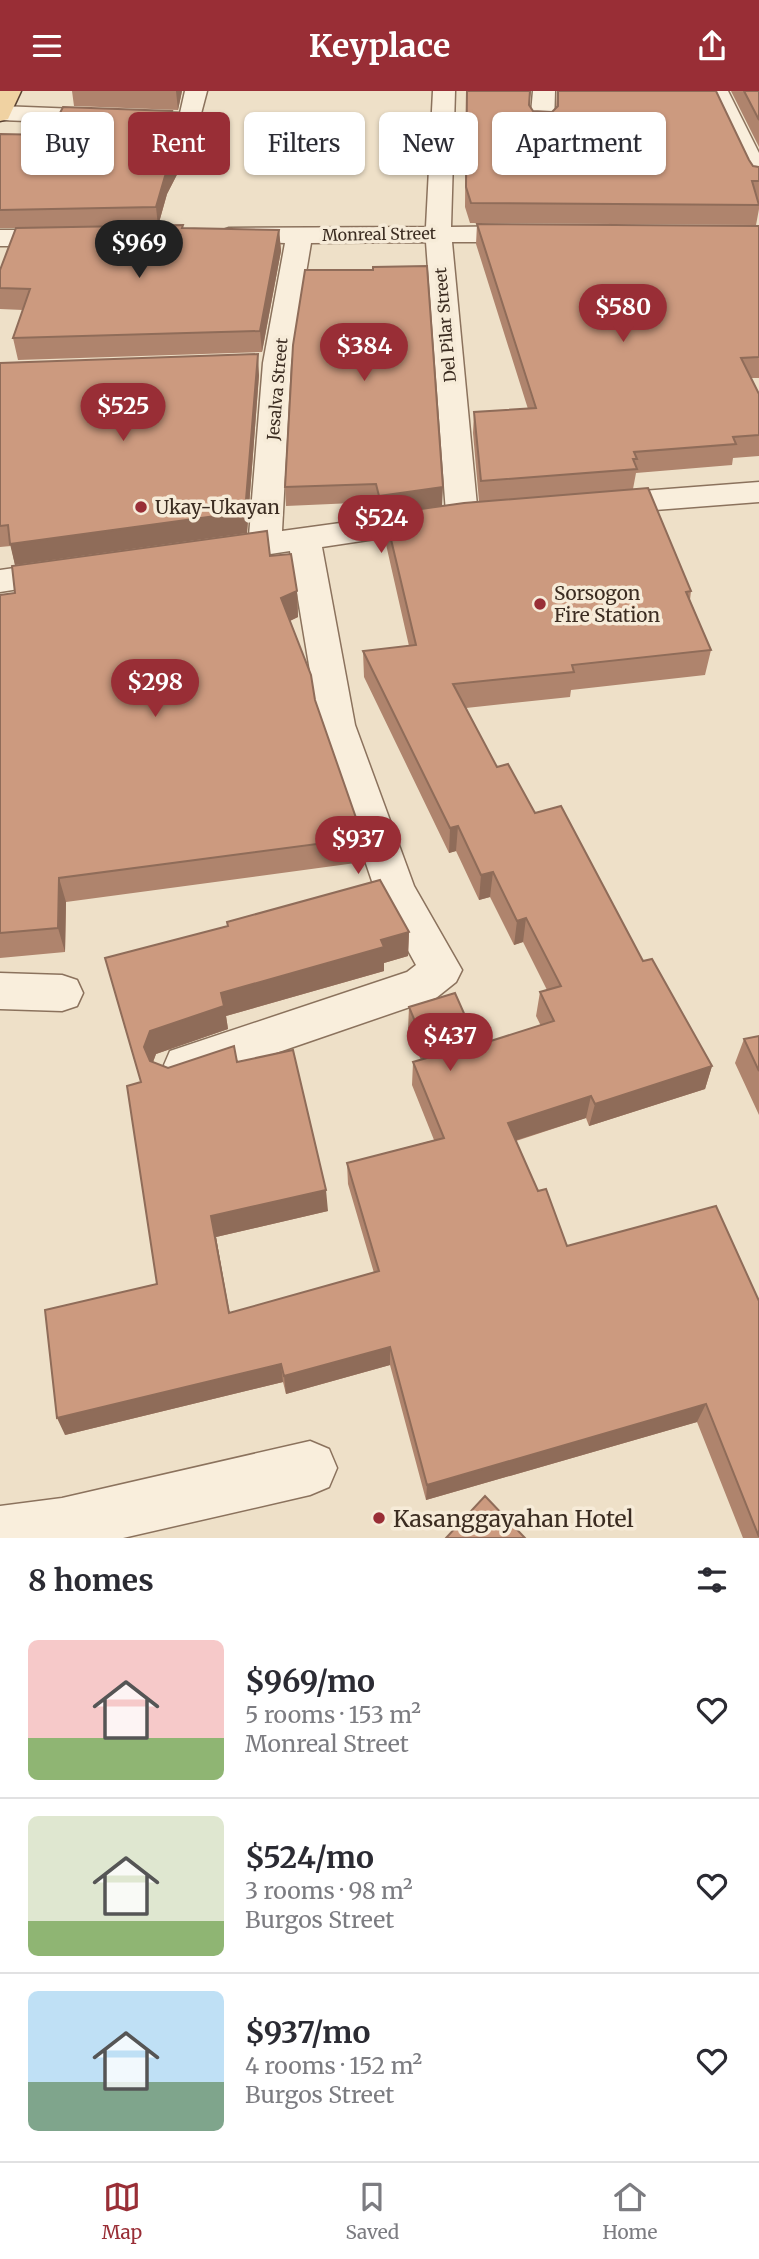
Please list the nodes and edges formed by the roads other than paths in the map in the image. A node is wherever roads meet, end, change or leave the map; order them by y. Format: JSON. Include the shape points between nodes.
{"nodes":[{"id":1,"x":10,"y":91,"type":"edge"},
{"id":2,"x":196,"y":91,"type":"edge"},
{"id":3,"x":444,"y":91,"type":"edge"},
{"id":4,"x":544,"y":91,"type":"edge"},
{"id":5,"x":717,"y":91,"type":"edge"},
{"id":6,"x":543,"y":112,"type":"edge"},
{"id":7,"x":0,"y":113,"type":"edge"},
{"id":8,"x":759,"y":178,"type":"edge"},
{"id":9,"x":438,"y":233,"type":"junction"},
{"id":10,"x":549,"y":234,"type":"edge"},
{"id":11,"x":204,"y":236,"type":"edge"},
{"id":12,"x":299,"y":236,"type":"junction"},
{"id":13,"x":95,"y":237,"type":"edge"},
{"id":14,"x":0,"y":238,"type":"edge"},
{"id":15,"x":759,"y":492,"type":"edge"},
{"id":16,"x":570,"y":507,"type":"edge"},
{"id":17,"x":304,"y":539,"type":"junction"},
{"id":18,"x":265,"y":544,"type":"junction"},
{"id":19,"x":186,"y":555,"type":"edge"},
{"id":20,"x":93,"y":568,"type":"edge"},
{"id":21,"x":0,"y":581,"type":"edge"},
{"id":22,"x":0,"y":991,"type":"edge"},
{"id":23,"x":62,"y":993,"type":"dead end"},
{"id":24,"x":174,"y":1069,"type":"edge"},
{"id":25,"x":310,"y":1468,"type":"dead end"},
{"id":26,"x":0,"y":1533,"type":"edge"}],
"edges":[{"from":1,"to":7,"type":"main road"},
{"from":2,"to":7,"type":"street","via":[[190,120]]},
{"from":3,"to":9,"type":"street","name":"Del Pilar Street"},
{"from":4,"to":6,"type":"street"},
{"from":5,"to":8,"type":"street"},
{"from":9,"to":10,"type":"street","name":"Monreal Street"},
{"from":9,"to":12,"type":"street","name":"Monreal Street"},
{"from":9,"to":17,"type":"street","name":"Del Pilar Street","via":[[475,515]]},
{"from":11,"to":12,"type":"street","name":"Monreal Street"},
{"from":12,"to":18,"type":"street","name":"Jesalva Street","via":[[263,363]]},
{"from":13,"to":14,"type":"street"},
{"from":15,"to":16,"type":"street"},
{"from":17,"to":18,"type":"street"},
{"from":17,"to":24,"type":"street","via":[[337,725],[395,890],[441,970],[421,985]]},
{"from":18,"to":19,"type":"street"},
{"from":20,"to":21,"type":"street"},
{"from":22,"to":23,"type":"street"},
{"from":25,"to":26,"type":"street","via":[[62,1525]]}]}
